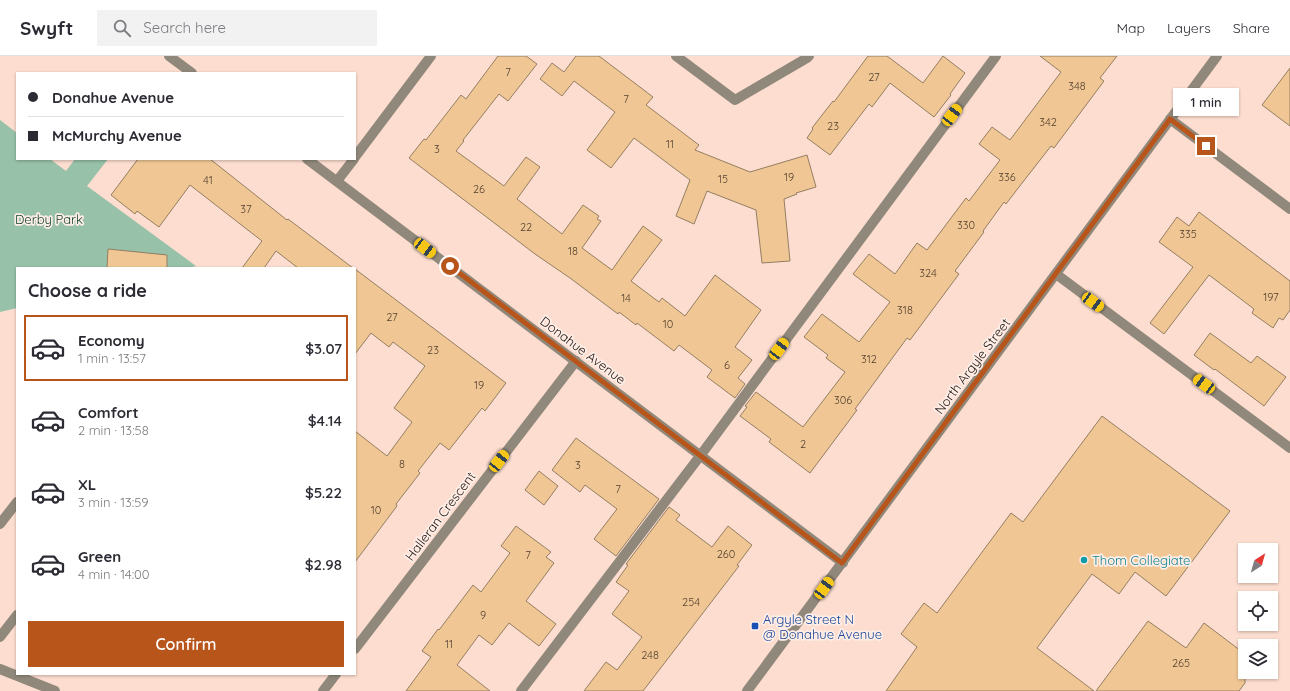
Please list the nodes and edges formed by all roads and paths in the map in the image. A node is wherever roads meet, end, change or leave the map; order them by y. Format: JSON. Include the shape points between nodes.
{"nodes":[{"id":1,"x":169,"y":56,"type":"edge"},
{"id":2,"x":431,"y":56,"type":"edge"},
{"id":3,"x":676,"y":56,"type":"edge"},
{"id":4,"x":809,"y":56,"type":"edge"},
{"id":5,"x":996,"y":56,"type":"edge"},
{"id":6,"x":1217,"y":56,"type":"edge"},
{"id":7,"x":191,"y":72,"type":"edge"},
{"id":8,"x":1170,"y":119,"type":"junction"},
{"id":9,"x":356,"y":155,"type":"edge"},
{"id":10,"x":308,"y":160,"type":"edge"},
{"id":11,"x":353,"y":160,"type":"edge"},
{"id":12,"x":337,"y":182,"type":"junction"},
{"id":13,"x":1290,"y":209,"type":"edge"},
{"id":14,"x":1056,"y":274,"type":"junction"},
{"id":15,"x":576,"y":361,"type":"junction"},
{"id":16,"x":1290,"y":448,"type":"edge"},
{"id":17,"x":700,"y":456,"type":"junction"},
{"id":18,"x":16,"y":503,"type":"edge"},
{"id":19,"x":0,"y":524,"type":"edge"},
{"id":20,"x":842,"y":563,"type":"junction"},
{"id":21,"x":16,"y":615,"type":"edge"},
{"id":22,"x":0,"y":637,"type":"edge"},
{"id":23,"x":356,"y":648,"type":"edge"},
{"id":24,"x":0,"y":670,"type":"edge"},
{"id":25,"x":335,"y":675,"type":"edge"},
{"id":26,"x":56,"y":691,"type":"edge"},
{"id":27,"x":323,"y":691,"type":"edge"},
{"id":28,"x":521,"y":691,"type":"edge"},
{"id":29,"x":747,"y":691,"type":"edge"}],
"edges":[{"from":1,"to":7,"type":"street"},
{"from":2,"to":9,"type":"street"},
{"from":3,"to":4,"type":"street","via":[[735,100]]},
{"from":5,"to":17,"type":"street"},
{"from":6,"to":8,"type":"street","name":"North Argyle Street"},
{"from":8,"to":13,"type":"street"},
{"from":8,"to":14,"type":"street","name":"North Argyle Street"},
{"from":10,"to":12,"type":"street","name":"Donahue Avenue"},
{"from":11,"to":12,"type":"street"},
{"from":12,"to":15,"type":"street","name":"Donahue Avenue"},
{"from":14,"to":16,"type":"street"},
{"from":14,"to":20,"type":"street","name":"North Argyle Street"},
{"from":15,"to":17,"type":"street","name":"Donahue Avenue"},
{"from":15,"to":23,"type":"street","name":"Halleran Crescent"},
{"from":17,"to":20,"type":"street","name":"Donahue Avenue"},
{"from":17,"to":28,"type":"street"},
{"from":18,"to":19,"type":"street"},
{"from":20,"to":29,"type":"street","name":"North Argyle Street"},
{"from":21,"to":22,"type":"street"},
{"from":24,"to":26,"type":"street"},
{"from":25,"to":27,"type":"street"}]}
